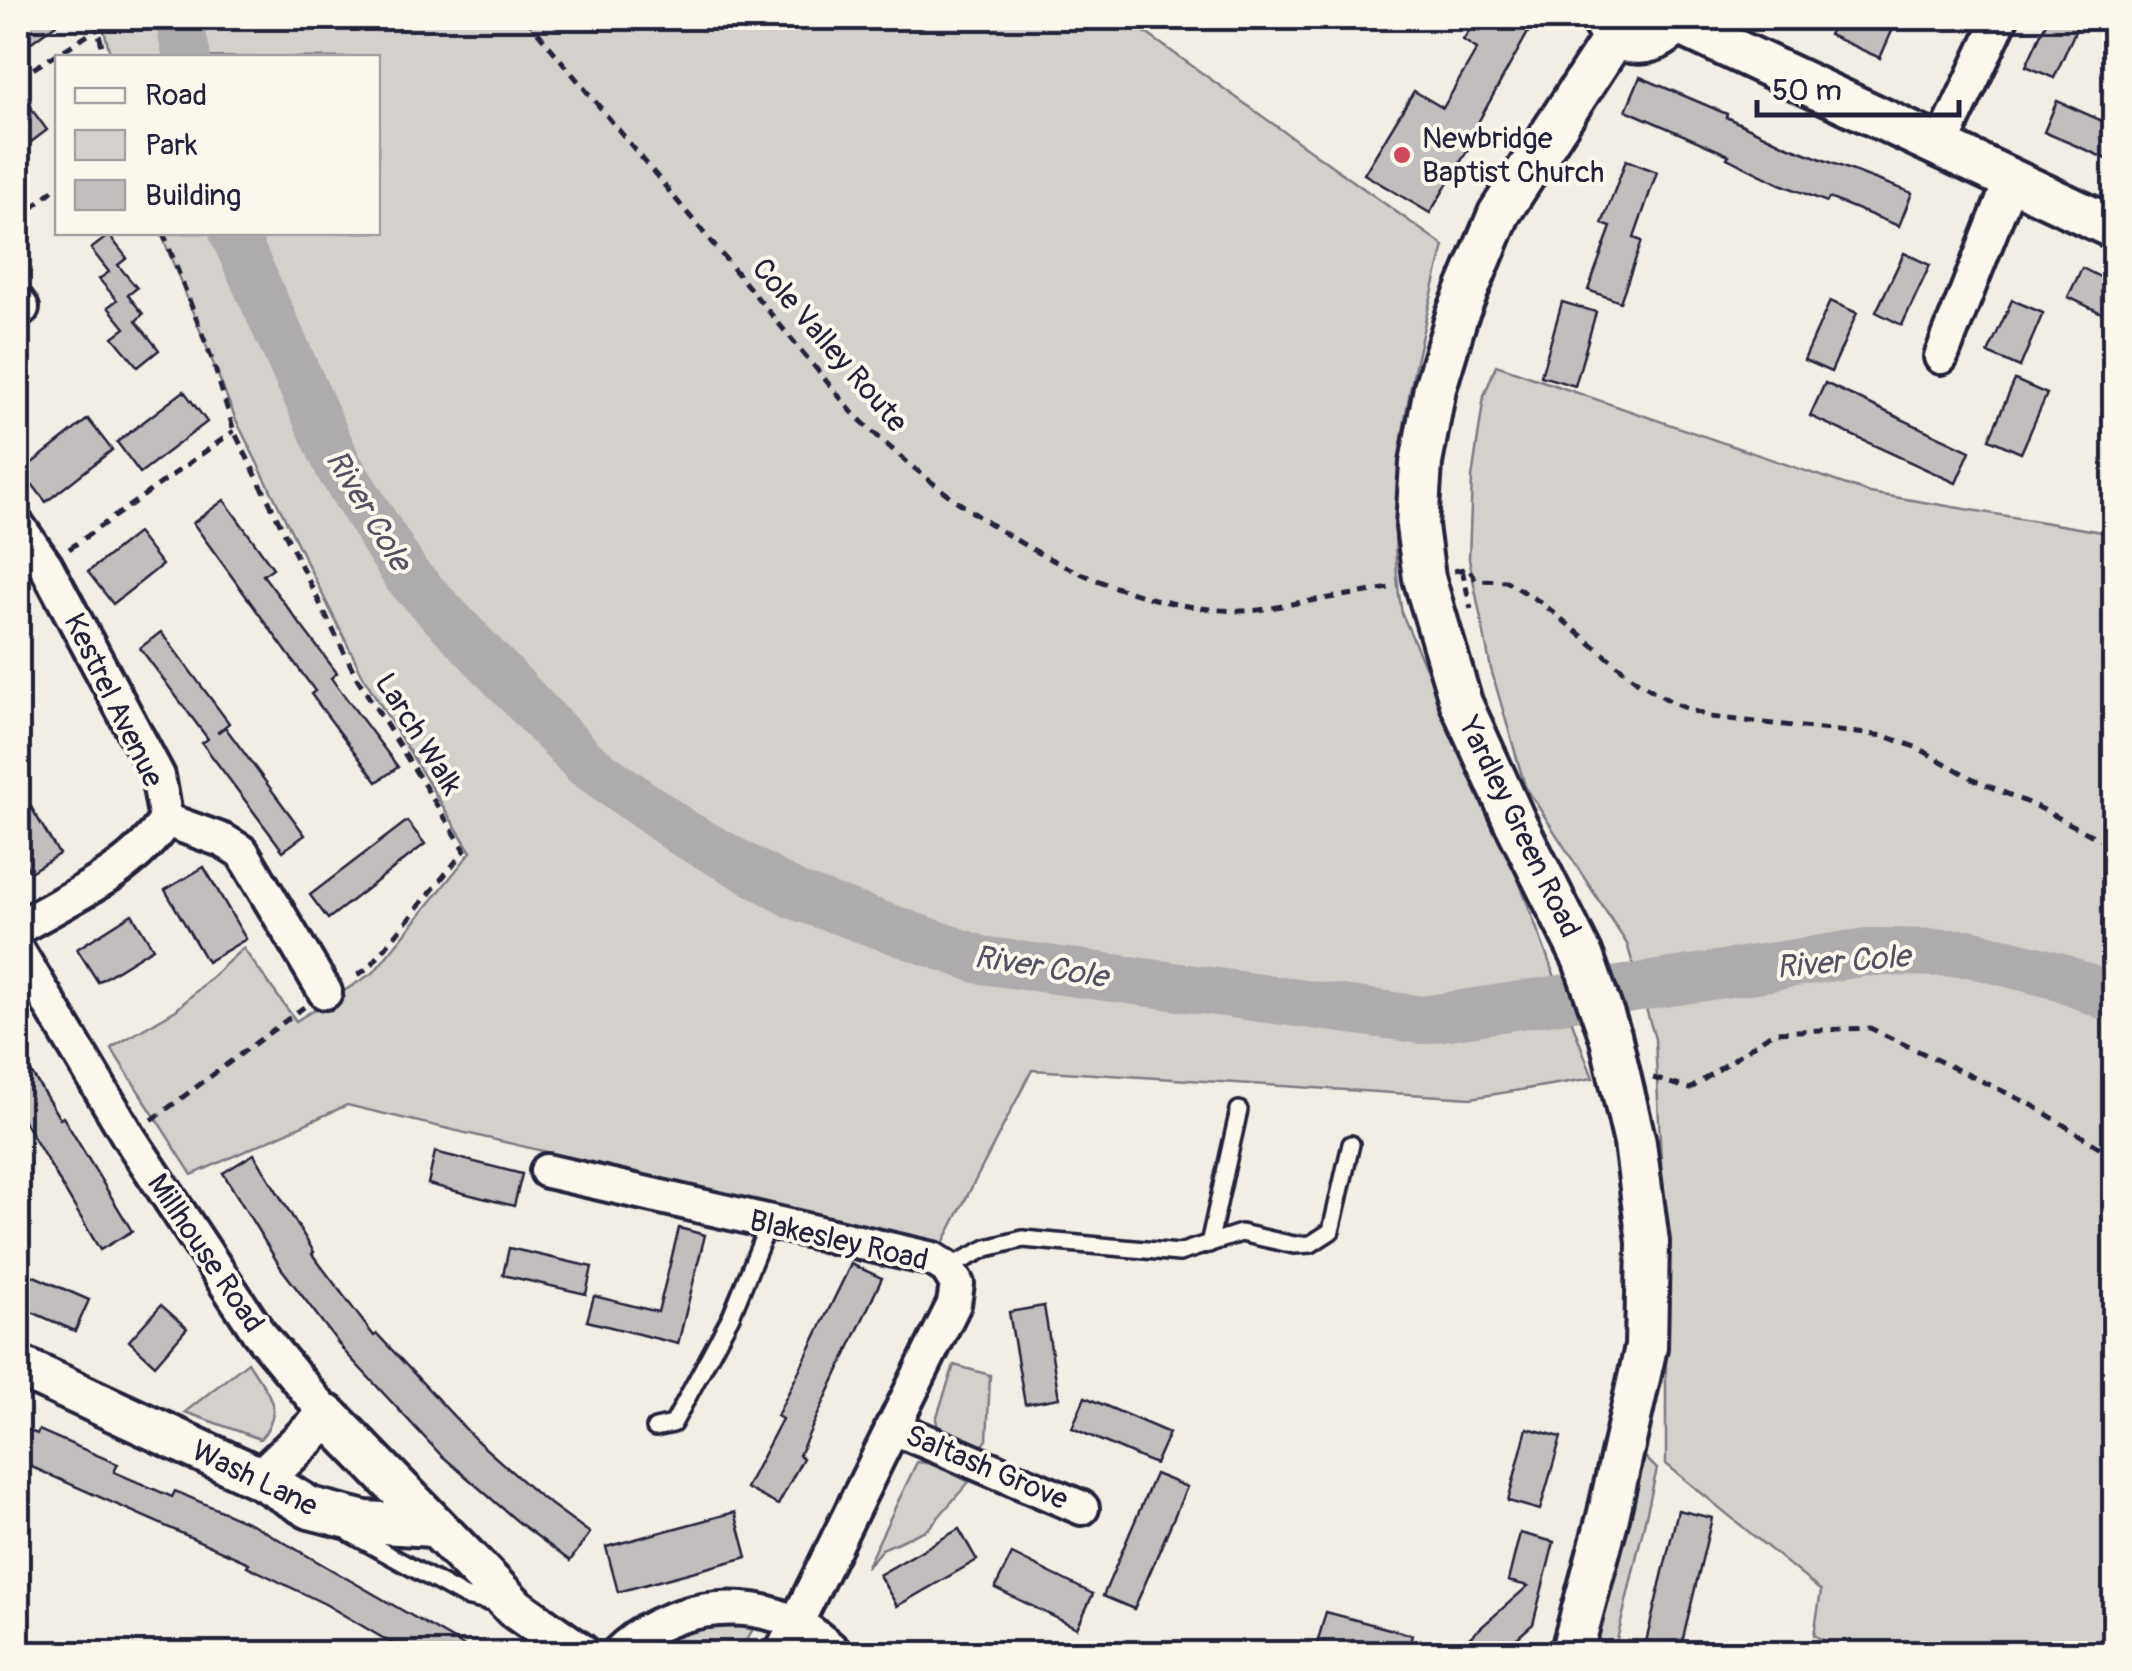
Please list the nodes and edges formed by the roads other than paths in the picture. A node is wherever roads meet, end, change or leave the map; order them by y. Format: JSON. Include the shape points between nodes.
{"nodes":[{"id":1,"x":2001,"y":18,"type":"edge"},
{"id":2,"x":1678,"y":20,"type":"edge"},
{"id":3,"x":1608,"y":27,"type":"edge"},
{"id":4,"x":1940,"y":148,"type":"junction"},
{"id":5,"x":2011,"y":180,"type":"junction"},
{"id":6,"x":2114,"y":228,"type":"edge"},
{"id":7,"x":1941,"y":357,"type":"dead end"},
{"id":8,"x":18,"y":526,"type":"edge"},
{"id":9,"x":166,"y":820,"type":"junction"},
{"id":10,"x":18,"y":928,"type":"edge"},
{"id":11,"x":18,"y":951,"type":"edge"},
{"id":12,"x":325,"y":992,"type":"road end"},
{"id":13,"x":1239,"y":1110,"type":"dead end"},
{"id":14,"x":1351,"y":1144,"type":"dead end"},
{"id":15,"x":547,"y":1170,"type":"dead end"},
{"id":16,"x":769,"y":1223,"type":"junction"},
{"id":17,"x":1209,"y":1244,"type":"junction"},
{"id":18,"x":946,"y":1268,"type":"junction"},
{"id":19,"x":18,"y":1366,"type":"edge"},
{"id":20,"x":328,"y":1416,"type":"junction"},
{"id":21,"x":892,"y":1427,"type":"junction"},
{"id":22,"x":655,"y":1428,"type":"dead end"},
{"id":23,"x":262,"y":1479,"type":"junction"},
{"id":24,"x":1082,"y":1508,"type":"dead end"},
{"id":25,"x":328,"y":1514,"type":"junction"},
{"id":26,"x":434,"y":1526,"type":"junction"},
{"id":27,"x":515,"y":1608,"type":"junction"},
{"id":28,"x":796,"y":1623,"type":"junction"},
{"id":29,"x":580,"y":1654,"type":"edge"},
{"id":30,"x":617,"y":1654,"type":"edge"},
{"id":31,"x":781,"y":1654,"type":"edge"},
{"id":32,"x":837,"y":1654,"type":"edge"},
{"id":33,"x":1570,"y":1654,"type":"edge"}],
"edges":[{"from":1,"to":4,"type":"street"},
{"from":2,"to":3,"type":"street","via":[[1658,39],[1628,43]]},
{"from":2,"to":4,"type":"street"},
{"from":3,"to":33,"type":"street","name":"Yardley Green Road","via":[[1499,214],[1456,314],[1421,463],[1417,526],[1424,578],[1461,702],[1583,958],[1610,1035],[1635,1143],[1648,1242],[1646,1348]]},
{"from":4,"to":5,"type":"street"},
{"from":5,"to":6,"type":"street"},
{"from":5,"to":7,"type":"street"},
{"from":8,"to":9,"type":"street","name":"Kestrel Avenue","via":[[158,776]]},
{"from":9,"to":10,"type":"street","name":"Kestrel Avenue","via":[[150,845],[121,868]]},
{"from":9,"to":12,"type":"street","via":[[242,852]]},
{"from":11,"to":20,"type":"street","name":"Millhouse Road","via":[[129,1138],[258,1332]]},
{"from":13,"to":17,"type":"lane"},
{"from":14,"to":17,"type":"lane","via":[[1330,1232],[1311,1244],[1241,1233]]},
{"from":15,"to":16,"type":"street","name":"Blakesley Road"},
{"from":16,"to":18,"type":"street","name":"Blakesley Road","via":[[933,1259]]},
{"from":16,"to":22,"type":"lane","via":[[673,1424]]},
{"from":17,"to":18,"type":"lane","via":[[1178,1253],[1023,1239]]},
{"from":18,"to":21,"type":"street","name":"Blakesley Road","via":[[957,1284],[954,1304]]},
{"from":19,"to":23,"type":"street","name":"Wash Lane"},
{"from":20,"to":23,"type":"street"},
{"from":20,"to":26,"type":"street","name":"Millhouse Road"},
{"from":21,"to":24,"type":"street","name":"Saltash Grove"},
{"from":21,"to":28,"type":"street","name":"Blakesley Road"},
{"from":23,"to":25,"type":"street","name":"Wash Lane"},
{"from":25,"to":26,"type":"street","name":"Wash Lane"},
{"from":25,"to":27,"type":"lane","via":[[343,1530],[466,1597]]},
{"from":26,"to":27,"type":"street"},
{"from":27,"to":29,"type":"street"},
{"from":28,"to":30,"type":"street","via":[[757,1611],[688,1613],[656,1625]]},
{"from":28,"to":31,"type":"street","name":"Blakesley Road"},
{"from":28,"to":32,"type":"street"}]}
